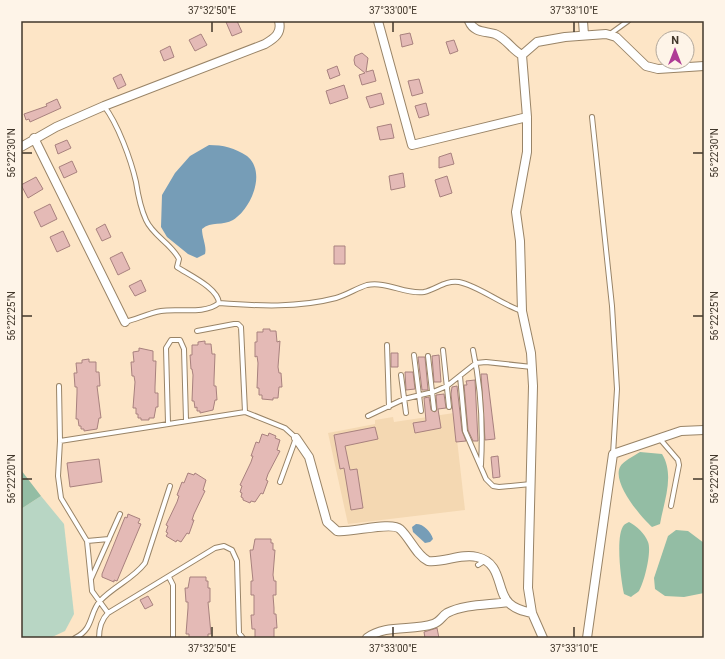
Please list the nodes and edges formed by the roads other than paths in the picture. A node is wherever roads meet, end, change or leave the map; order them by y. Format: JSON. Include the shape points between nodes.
{"nodes":[{"id":1,"x":279,"y":21,"type":"edge"},
{"id":2,"x":378,"y":21,"type":"edge"},
{"id":3,"x":469,"y":21,"type":"edge"},
{"id":4,"x":584,"y":21,"type":"edge"},
{"id":5,"x":628,"y":21,"type":"edge"},
{"id":6,"x":610,"y":34,"type":"junction"},
{"id":7,"x":584,"y":35,"type":"junction"},
{"id":8,"x":522,"y":55,"type":"junction"},
{"id":9,"x":704,"y":66,"type":"edge"},
{"id":10,"x":104,"y":106,"type":"junction"},
{"id":11,"x":527,"y":117,"type":"junction"},
{"id":12,"x":592,"y":117,"type":"dead end"},
{"id":13,"x":34,"y":138,"type":"junction"},
{"id":14,"x":21,"y":147,"type":"edge"},
{"id":15,"x":219,"y":303,"type":"junction"},
{"id":16,"x":522,"y":311,"type":"junction"},
{"id":17,"x":125,"y":322,"type":"joint"},
{"id":18,"x":197,"y":331,"type":"dead end"},
{"id":19,"x":387,"y":345,"type":"dead end"},
{"id":20,"x":443,"y":350,"type":"dead end"},
{"id":21,"x":473,"y":350,"type":"dead end"},
{"id":22,"x":414,"y":355,"type":"dead end"},
{"id":23,"x":428,"y":356,"type":"dead end"},
{"id":24,"x":476,"y":363,"type":"junction"},
{"id":25,"x":532,"y":367,"type":"junction"},
{"id":26,"x":401,"y":375,"type":"dead end"},
{"id":27,"x":460,"y":376,"type":"junction"},
{"id":28,"x":59,"y":386,"type":"dead end"},
{"id":29,"x":447,"y":386,"type":"junction"},
{"id":30,"x":433,"y":392,"type":"junction"},
{"id":31,"x":419,"y":396,"type":"junction"},
{"id":32,"x":404,"y":399,"type":"junction"},
{"id":33,"x":389,"y":407,"type":"junction"},
{"id":34,"x":449,"y":407,"type":"dead end"},
{"id":35,"x":434,"y":409,"type":"dead end"},
{"id":36,"x":421,"y":411,"type":"dead end"},
{"id":37,"x":245,"y":412,"type":"junction"},
{"id":38,"x":406,"y":413,"type":"dead end"},
{"id":39,"x":368,"y":416,"type":"dead end"},
{"id":40,"x":186,"y":420,"type":"junction"},
{"id":41,"x":168,"y":423,"type":"junction"},
{"id":42,"x":704,"y":430,"type":"edge"},
{"id":43,"x":296,"y":438,"type":"junction"},
{"id":44,"x":660,"y":438,"type":"junction"},
{"id":45,"x":60,"y":441,"type":"junction"},
{"id":46,"x":613,"y":454,"type":"junction"},
{"id":47,"x":481,"y":467,"type":"junction"},
{"id":48,"x":280,"y":482,"type":"dead end"},
{"id":49,"x":531,"y":484,"type":"junction"},
{"id":50,"x":170,"y":486,"type":"dead end"},
{"id":51,"x":672,"y":506,"type":"dead end"},
{"id":52,"x":120,"y":514,"type":"dead end"},
{"id":53,"x":109,"y":539,"type":"junction"},
{"id":54,"x":87,"y":541,"type":"junction"},
{"id":55,"x":486,"y":560,"type":"junction"},
{"id":56,"x":478,"y":565,"type":"dead end"},
{"id":57,"x":169,"y":576,"type":"junction"},
{"id":58,"x":91,"y":579,"type":"junction"},
{"id":59,"x":99,"y":602,"type":"junction"},
{"id":60,"x":508,"y":602,"type":"junction"},
{"id":61,"x":532,"y":612,"type":"junction"},
{"id":62,"x":108,"y":613,"type":"junction"},
{"id":63,"x":75,"y":638,"type":"edge"},
{"id":64,"x":99,"y":638,"type":"edge"},
{"id":65,"x":174,"y":638,"type":"edge"},
{"id":66,"x":243,"y":638,"type":"edge"},
{"id":67,"x":367,"y":638,"type":"edge"},
{"id":68,"x":543,"y":638,"type":"edge"},
{"id":69,"x":587,"y":638,"type":"edge"}],
"edges":[{"from":1,"to":10,"type":"street","via":[[281,28],[276,38],[265,44]]},
{"from":2,"to":11,"type":"street","via":[[412,145]]},
{"from":3,"to":8,"type":"street","via":[[477,30],[496,34]]},
{"from":4,"to":7,"type":"street"},
{"from":5,"to":6,"type":"lane"},
{"from":6,"to":7,"type":"street"},
{"from":6,"to":9,"type":"street","via":[[646,66],[658,69]]},
{"from":7,"to":8,"type":"street","via":[[537,42]]},
{"from":8,"to":11,"type":"street"},
{"from":10,"to":13,"type":"street"},
{"from":10,"to":15,"type":"lane","via":[[116,124],[136,180],[138,198],[147,222],[175,251],[179,259],[176,267],[214,291]]},
{"from":11,"to":16,"type":"street","via":[[527,152],[516,212],[520,241]]},
{"from":12,"to":46,"type":"lane","via":[[612,306],[617,389]]},
{"from":13,"to":14,"type":"street"},
{"from":13,"to":17,"type":"street"},
{"from":15,"to":16,"type":"lane","via":[[260,306],[307,304],[337,298],[367,286],[379,285],[424,292],[444,283],[459,282]]},
{"from":15,"to":17,"type":"lane","via":[[191,310],[160,311]]},
{"from":16,"to":25,"type":"street"},
{"from":18,"to":37,"type":"lane","via":[[234,324],[241,327]]},
{"from":19,"to":33,"type":"lane"},
{"from":20,"to":29,"type":"lane"},
{"from":21,"to":24,"type":"lane"},
{"from":22,"to":31,"type":"lane"},
{"from":23,"to":30,"type":"lane"},
{"from":24,"to":25,"type":"lane"},
{"from":24,"to":27,"type":"lane"},
{"from":24,"to":47,"type":"lane","via":[[482,443]]},
{"from":25,"to":49,"type":"street"},
{"from":26,"to":32,"type":"lane"},
{"from":27,"to":29,"type":"lane"},
{"from":27,"to":47,"type":"lane","via":[[465,432]]},
{"from":28,"to":45,"type":"lane"},
{"from":29,"to":30,"type":"lane"},
{"from":29,"to":34,"type":"lane"},
{"from":30,"to":31,"type":"lane"},
{"from":30,"to":35,"type":"lane"},
{"from":31,"to":32,"type":"lane"},
{"from":31,"to":36,"type":"lane"},
{"from":32,"to":33,"type":"lane"},
{"from":32,"to":38,"type":"lane"},
{"from":33,"to":39,"type":"lane"},
{"from":37,"to":40,"type":"lane"},
{"from":37,"to":43,"type":"lane","via":[[285,428]]},
{"from":40,"to":41,"type":"lane"},
{"from":40,"to":41,"type":"lane","via":[[184,349],[180,340],[171,340],[166,348]]},
{"from":41,"to":45,"type":"lane"},
{"from":42,"to":44,"type":"street","via":[[681,432]]},
{"from":43,"to":48,"type":"lane"},
{"from":43,"to":55,"type":"street","via":[[309,457],[327,522],[337,532],[392,525],[400,529],[428,561],[471,556]]},
{"from":44,"to":46,"type":"street"},
{"from":44,"to":51,"type":"lane","via":[[678,460],[679,465]]},
{"from":45,"to":54,"type":"lane","via":[[58,476],[61,498]]},
{"from":46,"to":69,"type":"street"},
{"from":47,"to":49,"type":"lane","via":[[486,479],[493,486]]},
{"from":49,"to":61,"type":"street","via":[[528,588]]},
{"from":50,"to":59,"type":"lane","via":[[145,563],[138,572]]},
{"from":52,"to":53,"type":"lane"},
{"from":53,"to":54,"type":"lane"},
{"from":53,"to":58,"type":"lane"},
{"from":54,"to":58,"type":"lane"},
{"from":55,"to":56,"type":"lane"},
{"from":55,"to":60,"type":"street","via":[[494,568]]},
{"from":57,"to":62,"type":"lane"},
{"from":57,"to":65,"type":"lane","via":[[173,585]]},
{"from":57,"to":66,"type":"lane","via":[[215,548],[224,546],[232,550],[237,561],[239,634]]},
{"from":58,"to":59,"type":"lane","via":[[92,591]]},
{"from":59,"to":62,"type":"lane"},
{"from":59,"to":63,"type":"lane","via":[[90,624],[83,634]]},
{"from":60,"to":61,"type":"street","via":[[519,610]]},
{"from":60,"to":67,"type":"street","via":[[446,613],[440,621],[432,625],[382,631]]},
{"from":61,"to":68,"type":"street"},
{"from":62,"to":64,"type":"lane","via":[[103,617]]}]}
